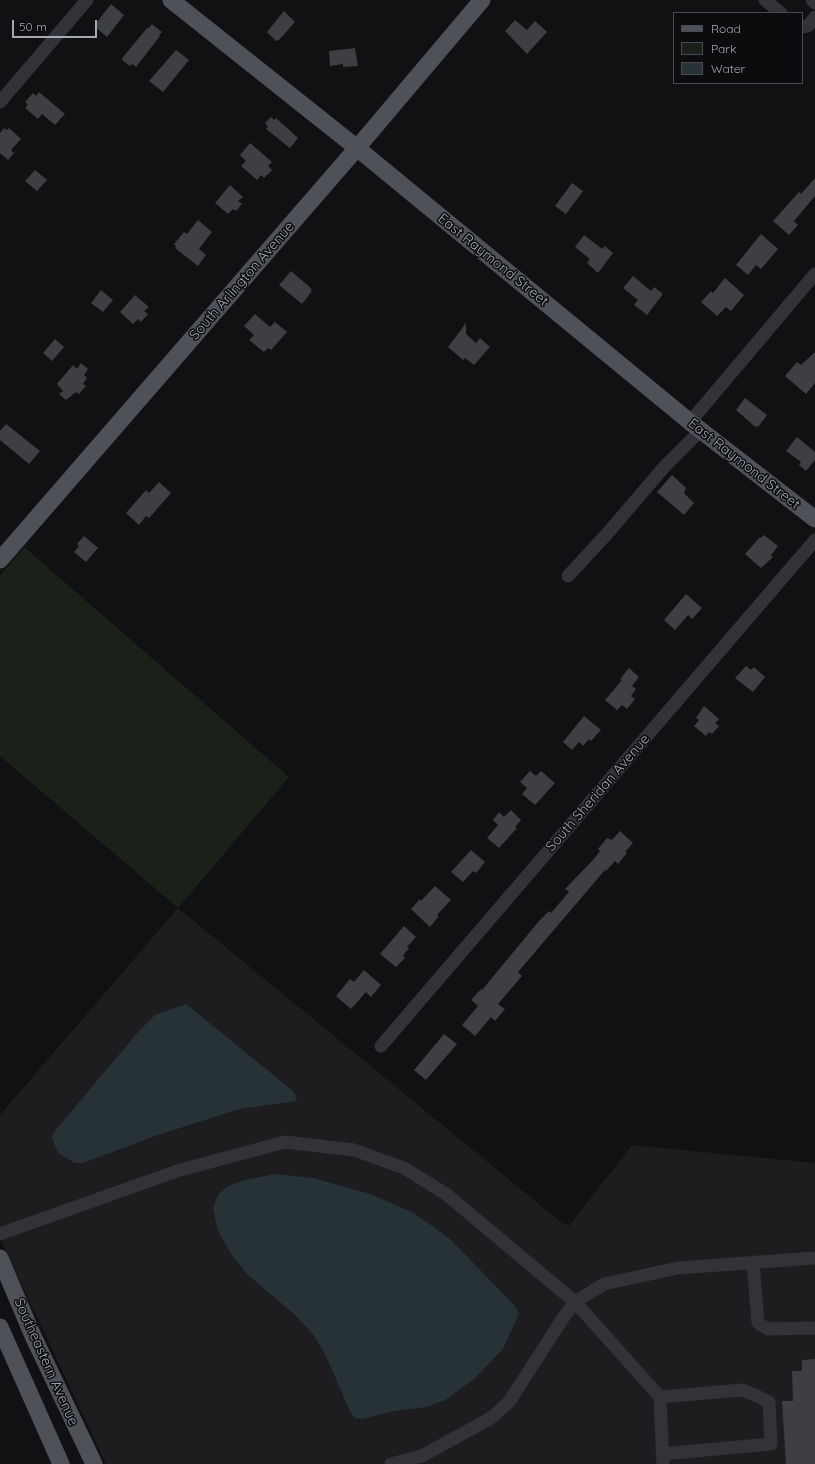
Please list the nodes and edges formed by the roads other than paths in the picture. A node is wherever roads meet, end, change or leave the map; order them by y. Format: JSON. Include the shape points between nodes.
{"nodes":[{"id":1,"x":87,"y":0,"type":"edge"},
{"id":2,"x":171,"y":0,"type":"edge"},
{"id":3,"x":482,"y":0,"type":"edge"},
{"id":4,"x":766,"y":0,"type":"edge"},
{"id":5,"x":812,"y":0,"type":"edge"},
{"id":6,"x":815,"y":3,"type":"edge"},
{"id":7,"x":780,"y":12,"type":"edge"},
{"id":8,"x":815,"y":17,"type":"edge"},
{"id":9,"x":803,"y":27,"type":"edge"},
{"id":10,"x":0,"y":102,"type":"edge"},
{"id":11,"x":357,"y":148,"type":"junction"},
{"id":12,"x":815,"y":274,"type":"edge"},
{"id":13,"x":695,"y":426,"type":"junction"},
{"id":14,"x":815,"y":519,"type":"edge"},
{"id":15,"x":815,"y":540,"type":"edge"},
{"id":16,"x":0,"y":560,"type":"edge"},
{"id":17,"x":568,"y":576,"type":"dead end"},
{"id":18,"x":381,"y":1046,"type":"dead end"},
{"id":19,"x":0,"y":1234,"type":"edge"},
{"id":20,"x":0,"y":1258,"type":"edge"},
{"id":21,"x":815,"y":1258,"type":"edge"},
{"id":22,"x":753,"y":1262,"type":"junction"},
{"id":23,"x":576,"y":1302,"type":"junction"},
{"id":24,"x":0,"y":1327,"type":"edge"},
{"id":25,"x":815,"y":1328,"type":"edge"},
{"id":26,"x":660,"y":1397,"type":"junction"},
{"id":27,"x":663,"y":1459,"type":"edge"},
{"id":28,"x":423,"y":1460,"type":"edge"},
{"id":29,"x":61,"y":1464,"type":"edge"},
{"id":30,"x":94,"y":1464,"type":"edge"},
{"id":31,"x":391,"y":1464,"type":"edge"}],
"edges":[{"from":1,"to":10,"type":"street"},
{"from":2,"to":11,"type":"main road","name":"East Raymond Street"},
{"from":3,"to":11,"type":"main road","name":"South Arlington Avenue"},
{"from":4,"to":7,"type":"street"},
{"from":5,"to":6,"type":"street"},
{"from":8,"to":9,"type":"street","via":[[808,26]]},
{"from":11,"to":13,"type":"main road","name":"East Raymond Street"},
{"from":11,"to":16,"type":"main road","name":"South Arlington Avenue"},
{"from":12,"to":13,"type":"street"},
{"from":13,"to":14,"type":"main road","name":"East Raymond Street"},
{"from":13,"to":17,"type":"street","via":[[665,466]]},
{"from":15,"to":18,"type":"street","name":"South Sheridan Avenue"},
{"from":19,"to":23,"type":"street","via":[[180,1170],[285,1142],[354,1150],[404,1168],[446,1194]]},
{"from":20,"to":30,"type":"main road","name":"Southeastern Avenue","via":[[33,1336]]},
{"from":21,"to":22,"type":"street"},
{"from":22,"to":23,"type":"street","via":[[678,1268],[612,1282],[604,1284]]},
{"from":22,"to":25,"type":"street","via":[[758,1323],[768,1329]]},
{"from":23,"to":26,"type":"street"},
{"from":23,"to":28,"type":"street","via":[[509,1402],[491,1418]]},
{"from":24,"to":29,"type":"main road","name":"Southeastern Avenue"},
{"from":26,"to":27,"type":"street"},
{"from":26,"to":27,"type":"street","via":[[742,1390],[769,1402],[771,1444]]},
{"from":28,"to":31,"type":"street"}]}
